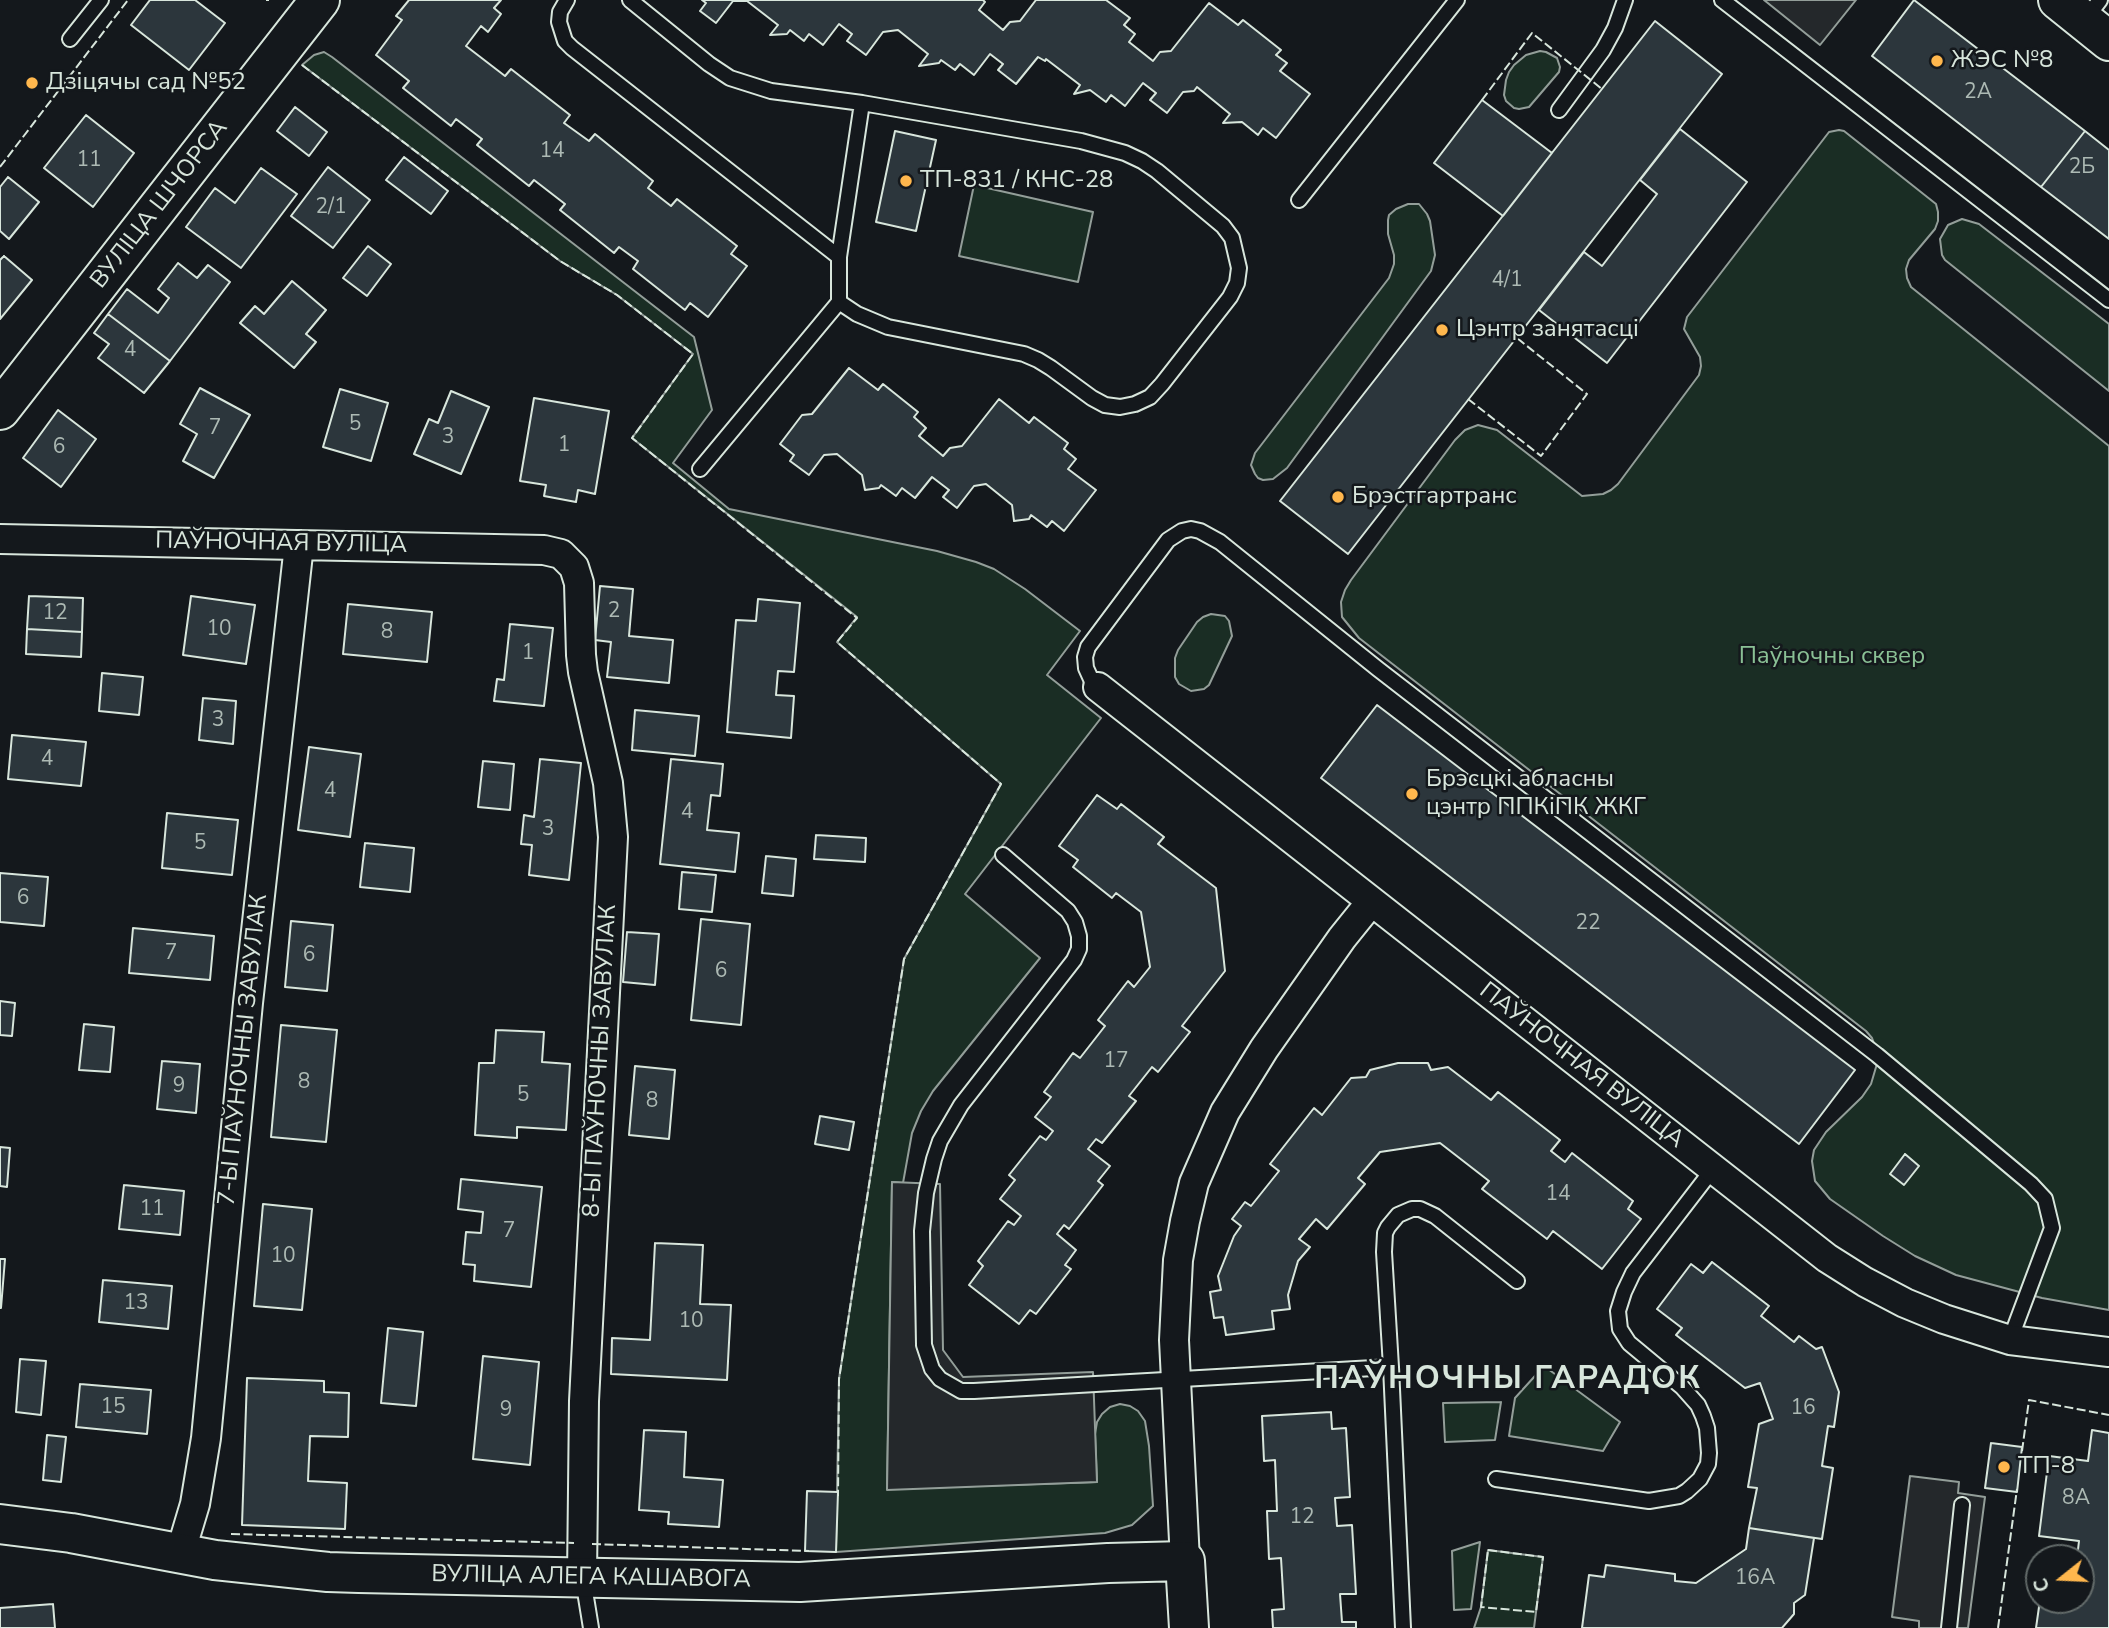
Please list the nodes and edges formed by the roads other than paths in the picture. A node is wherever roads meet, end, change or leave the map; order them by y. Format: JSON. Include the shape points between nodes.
{"nodes":[{"id":1,"x":101,"y":0,"type":"edge"},
{"id":2,"x":320,"y":0,"type":"edge"},
{"id":3,"x":567,"y":0,"type":"edge"},
{"id":4,"x":630,"y":0,"type":"edge"},
{"id":5,"x":1457,"y":0,"type":"edge"},
{"id":6,"x":1625,"y":0,"type":"edge"},
{"id":7,"x":1723,"y":0,"type":"edge"},
{"id":8,"x":70,"y":39,"type":"dead end"},
{"id":9,"x":862,"y":103,"type":"junction"},
{"id":10,"x":1559,"y":110,"type":"dead end"},
{"id":11,"x":1299,"y":200,"type":"dead end"},
{"id":12,"x":839,"y":257,"type":"junction"},
{"id":13,"x":2109,"y":300,"type":"edge"},
{"id":14,"x":839,"y":302,"type":"junction"},
{"id":15,"x":0,"y":410,"type":"edge"},
{"id":16,"x":700,"y":469,"type":"dead end"},
{"id":17,"x":0,"y":539,"type":"edge"},
{"id":18,"x":299,"y":545,"type":"junction"},
{"id":19,"x":561,"y":554,"type":"joint"},
{"id":20,"x":1098,"y":687,"type":"joint"},
{"id":21,"x":1003,"y":855,"type":"dead end"},
{"id":22,"x":1371,"y":902,"type":"junction"},
{"id":23,"x":1713,"y":1169,"type":"junction"},
{"id":24,"x":1517,"y":1281,"type":"dead end"},
{"id":25,"x":2010,"y":1340,"type":"junction"},
{"id":26,"x":2109,"y":1352,"type":"edge"},
{"id":27,"x":1391,"y":1367,"type":"junction"},
{"id":28,"x":1175,"y":1378,"type":"junction"},
{"id":29,"x":1496,"y":1479,"type":"dead end"},
{"id":30,"x":1962,"y":1505,"type":"dead end"},
{"id":31,"x":0,"y":1524,"type":"edge"},
{"id":32,"x":180,"y":1554,"type":"junction"},
{"id":33,"x":1185,"y":1560,"type":"junction"},
{"id":34,"x":582,"y":1577,"type":"junction"},
{"id":35,"x":591,"y":1628,"type":"edge"},
{"id":36,"x":1189,"y":1628,"type":"edge"},
{"id":37,"x":1403,"y":1628,"type":"edge"},
{"id":38,"x":1949,"y":1628,"type":"edge"}],
"edges":[{"from":1,"to":8,"type":"lane"},
{"from":2,"to":15,"type":"street","name":"ВУЛІЦА ШЧОРСА"},
{"from":3,"to":12,"type":"lane","via":[[559,22],[572,48]]},
{"from":4,"to":9,"type":"lane","via":[[730,78],[772,91]]},
{"from":5,"to":11,"type":"lane"},
{"from":6,"to":10,"type":"lane","via":[[1603,50]]},
{"from":7,"to":13,"type":"lane"},
{"from":9,"to":12,"type":"lane"},
{"from":9,"to":14,"type":"lane","via":[[1081,141],[1125,153],[1157,171],[1223,226],[1232,239],[1239,268],[1230,296],[1162,384],[1150,397],[1120,407],[1092,398],[1024,354],[888,327]]},
{"from":12,"to":14,"type":"lane"},
{"from":14,"to":16,"type":"lane"},
{"from":17,"to":18,"type":"street","name":"ПАЎНОЧНАЯ ВУЛІЦА"},
{"from":18,"to":19,"type":"street","name":"ПАЎНОЧНАЯ ВУЛІЦА"},
{"from":18,"to":32,"type":"street","name":"7-Ы ПАЎНОЧНЫ ЗАВУЛАК","via":[[206,1438],[195,1504]]},
{"from":19,"to":34,"type":"street","name":"8-Ы ПАЎНОЧНЫ ЗАВУЛАК","via":[[574,567],[579,583],[581,655],[605,763],[613,828],[584,1401]]},
{"from":20,"to":22,"type":"street","name":"ПАЎНОЧНАЯ ВУЛІЦА"},
{"from":20,"to":25,"type":"lane","via":[[1086,668],[1088,647],[1168,540],[1191,529],[1220,542],[1877,1055],[2031,1184],[2045,1199],[2052,1228]]},
{"from":21,"to":28,"type":"lane","via":[[1068,911],[1077,929],[1079,949],[967,1097],[940,1141],[923,1212],[927,1358],[940,1379],[961,1391]]},
{"from":22,"to":23,"type":"street","name":"ПАЎНОЧНАЯ ВУЛІЦА"},
{"from":22,"to":28,"type":"street","via":[[1264,1049],[1208,1147],[1194,1183],[1178,1260]]},
{"from":23,"to":25,"type":"street","name":"ПАЎНОЧНАЯ ВУЛІЦА","via":[[1810,1246],[1865,1282],[1944,1319]]},
{"from":23,"to":29,"type":"lane","via":[[1633,1273],[1618,1311],[1620,1329],[1629,1343],[1698,1405],[1707,1428],[1709,1453],[1700,1479],[1679,1496],[1649,1501]]},
{"from":24,"to":27,"type":"lane","via":[[1435,1216],[1420,1209],[1398,1215],[1384,1242]]},
{"from":25,"to":26,"type":"street","name":"ПАЎНОЧНАЯ ВУЛІЦА"},
{"from":27,"to":28,"type":"lane"},
{"from":27,"to":37,"type":"lane"},
{"from":28,"to":33,"type":"street"},
{"from":30,"to":38,"type":"lane"},
{"from":31,"to":32,"type":"street","name":"ВУЛІЦА АЛЕГА КАШАВОГА"},
{"from":32,"to":34,"type":"street","name":"ВУЛІЦА АЛЕГА КАШАВОГА","via":[[328,1572]]},
{"from":33,"to":34,"type":"street","name":"ВУЛІЦА АЛЕГА КАШАВОГА","via":[[800,1582]]},
{"from":33,"to":36,"type":"street"},
{"from":34,"to":35,"type":"lane"}]}
